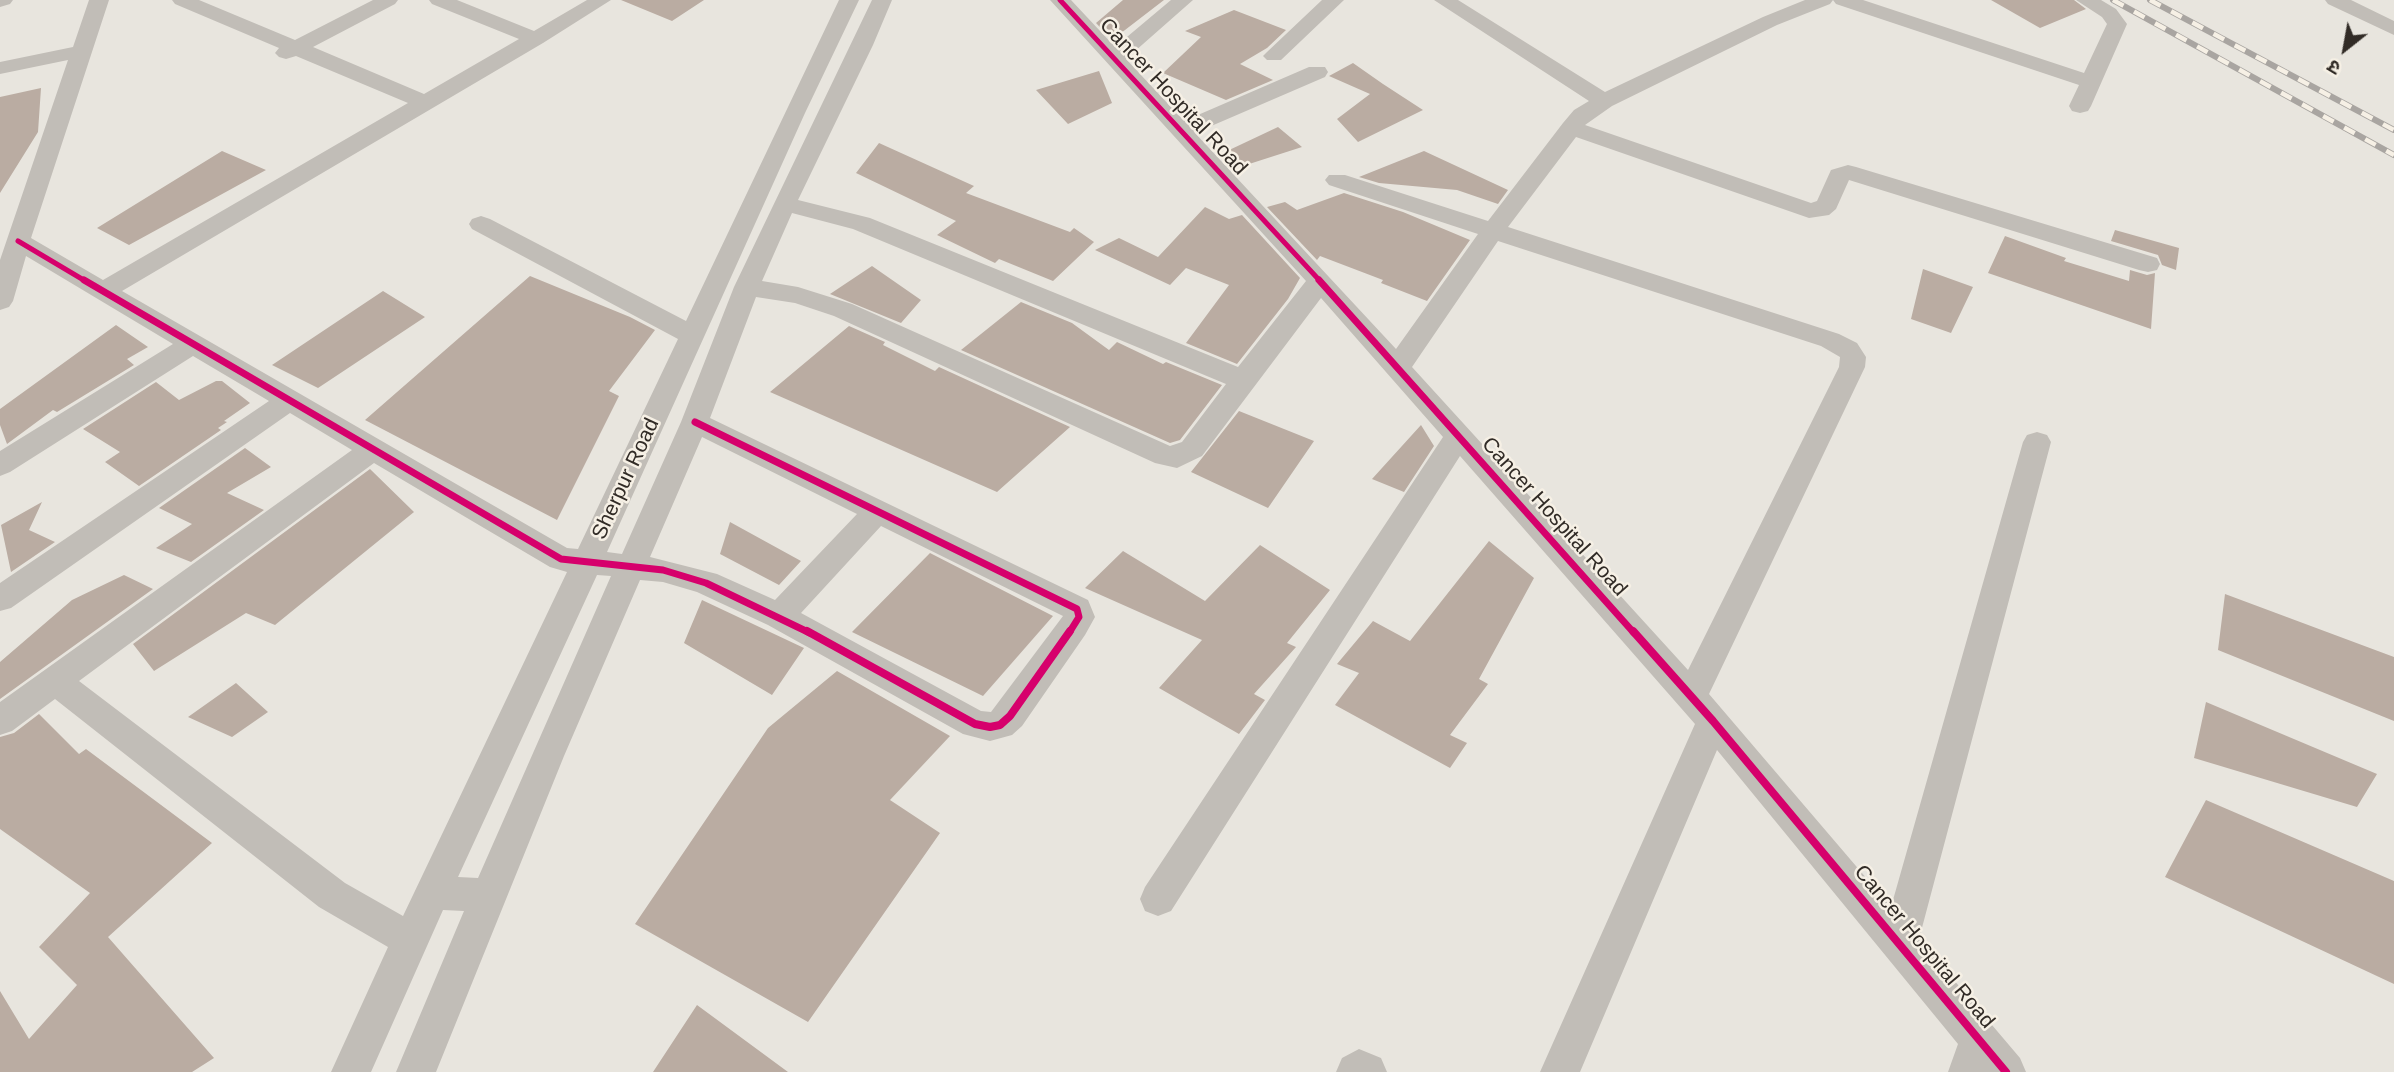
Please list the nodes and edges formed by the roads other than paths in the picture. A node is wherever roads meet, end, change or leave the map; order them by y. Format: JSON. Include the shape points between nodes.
{"nodes":[{"id":1,"x":99,"y":0,"type":"edge"},
{"id":2,"x":182,"y":0,"type":"edge"},
{"id":3,"x":388,"y":0,"type":"edge"},
{"id":4,"x":439,"y":0,"type":"edge"},
{"id":5,"x":601,"y":0,"type":"edge"},
{"id":6,"x":849,"y":0,"type":"edge"},
{"id":7,"x":881,"y":0,"type":"edge"},
{"id":8,"x":1183,"y":0,"type":"edge"},
{"id":9,"x":1334,"y":0,"type":"edge"},
{"id":10,"x":1444,"y":0,"type":"edge"},
{"id":11,"x":1823,"y":0,"type":"edge"},
{"id":12,"x":1843,"y":0,"type":"edge"},
{"id":13,"x":2086,"y":0,"type":"edge"},
{"id":14,"x":2335,"y":0,"type":"edge"},
{"id":15,"x":1071,"y":4,"type":"edge"},
{"id":16,"x":2394,"y":29,"type":"edge"},
{"id":17,"x":536,"y":39,"type":"junction"},
{"id":18,"x":296,"y":48,"type":"junction"},
{"id":19,"x":82,"y":51,"type":"junction"},
{"id":20,"x":1274,"y":56,"type":"dead end"},
{"id":21,"x":1113,"y":59,"type":"junction"},
{"id":22,"x":273,"y":60,"type":"dead end"},
{"id":23,"x":0,"y":68,"type":"edge"},
{"id":24,"x":1317,"y":72,"type":"dead end"},
{"id":25,"x":2091,"y":82,"type":"junction"},
{"id":26,"x":1604,"y":101,"type":"junction"},
{"id":27,"x":426,"y":103,"type":"junction"},
{"id":28,"x":2080,"y":106,"type":"dead end"},
{"id":29,"x":1571,"y":128,"type":"junction"},
{"id":30,"x":1180,"y":131,"type":"junction"},
{"id":31,"x":1337,"y":180,"type":"dead end"},
{"id":32,"x":784,"y":204,"type":"junction"},
{"id":33,"x":481,"y":224,"type":"dead end"},
{"id":34,"x":1494,"y":229,"type":"junction"},
{"id":35,"x":18,"y":241,"type":"junction"},
{"id":36,"x":2148,"y":264,"type":"dead end"},
{"id":37,"x":1320,"y":281,"type":"junction"},
{"id":38,"x":747,"y":287,"type":"junction"},
{"id":39,"x":103,"y":291,"type":"junction"},
{"id":40,"x":0,"y":301,"type":"edge"},
{"id":41,"x":692,"y":335,"type":"junction"},
{"id":42,"x":192,"y":344,"type":"junction"},
{"id":43,"x":1397,"y":368,"type":"junction"},
{"id":44,"x":1244,"y":380,"type":"junction"},
{"id":45,"x":290,"y":400,"type":"junction"},
{"id":46,"x":695,"y":422,"type":"junction"},
{"id":47,"x":1458,"y":437,"type":"junction"},
{"id":48,"x":2037,"y":442,"type":"dead end"},
{"id":49,"x":373,"y":449,"type":"junction"},
{"id":50,"x":0,"y":465,"type":"edge"},
{"id":51,"x":879,"y":510,"type":"junction"},
{"id":52,"x":588,"y":561,"type":"junction"},
{"id":53,"x":629,"y":565,"type":"junction"},
{"id":54,"x":0,"y":599,"type":"edge"},
{"id":55,"x":779,"y":616,"type":"junction"},
{"id":56,"x":55,"y":681,"type":"junction"},
{"id":57,"x":1702,"y":709,"type":"junction"},
{"id":58,"x":0,"y":721,"type":"edge"},
{"id":59,"x":434,"y":892,"type":"junction"},
{"id":60,"x":490,"y":896,"type":"junction"},
{"id":61,"x":1158,"y":899,"type":"dead end"},
{"id":62,"x":410,"y":940,"type":"junction"},
{"id":63,"x":1899,"y":945,"type":"junction"},
{"id":64,"x":1974,"y":1056,"type":"edge"},
{"id":65,"x":351,"y":1072,"type":"edge"},
{"id":66,"x":416,"y":1072,"type":"edge"},
{"id":67,"x":1356,"y":1072,"type":"edge"},
{"id":68,"x":1367,"y":1072,"type":"edge"},
{"id":69,"x":1560,"y":1072,"type":"edge"},
{"id":70,"x":2006,"y":1072,"type":"edge"}],
"edges":[{"from":1,"to":19,"type":"street"},
{"from":2,"to":18,"type":"street"},
{"from":3,"to":18,"type":"street"},
{"from":4,"to":17,"type":"street"},
{"from":5,"to":17,"type":"street"},
{"from":6,"to":41,"type":"street","name":"Sherpur Road"},
{"from":7,"to":32,"type":"street","name":"Sherpur Road"},
{"from":8,"to":21,"type":"street"},
{"from":9,"to":20,"type":"street"},
{"from":10,"to":26,"type":"street"},
{"from":11,"to":26,"type":"street"},
{"from":12,"to":25,"type":"street"},
{"from":13,"to":25,"type":"street","via":[[2109,13],[2117,24]]},
{"from":14,"to":16,"type":"street"},
{"from":15,"to":21,"type":"street","name":"Cancer Hospital Road"},
{"from":17,"to":27,"type":"street"},
{"from":18,"to":22,"type":"street"},
{"from":18,"to":27,"type":"street"},
{"from":19,"to":23,"type":"street"},
{"from":19,"to":35,"type":"street"},
{"from":21,"to":30,"type":"street","name":"Cancer Hospital Road"},
{"from":24,"to":30,"type":"street"},
{"from":25,"to":28,"type":"street"},
{"from":26,"to":29,"type":"street"},
{"from":27,"to":39,"type":"street"},
{"from":29,"to":34,"type":"street"},
{"from":29,"to":36,"type":"street","via":[[1809,211],[1828,204],[1839,175],[1847,173]]},
{"from":30,"to":37,"type":"street","name":"Cancer Hospital Road"},
{"from":31,"to":34,"type":"street"},
{"from":32,"to":38,"type":"street","name":"Sherpur Road"},
{"from":32,"to":44,"type":"street","via":[[861,223]]},
{"from":33,"to":41,"type":"street"},
{"from":34,"to":43,"type":"street"},
{"from":34,"to":57,"type":"street","via":[[1830,341],[1848,349],[1853,358]]},
{"from":35,"to":39,"type":"street"},
{"from":35,"to":40,"type":"street"},
{"from":37,"to":43,"type":"street","name":"Cancer Hospital Road"},
{"from":37,"to":44,"type":"street"},
{"from":38,"to":44,"type":"street","via":[[798,295],[844,310],[1166,456],[1177,458],[1192,450]]},
{"from":38,"to":46,"type":"street","name":"Sherpur Road"},
{"from":39,"to":42,"type":"street"},
{"from":41,"to":52,"type":"street","name":"Sherpur Road"},
{"from":42,"to":45,"type":"street"},
{"from":42,"to":50,"type":"street"},
{"from":43,"to":47,"type":"street","name":"Cancer Hospital Road"},
{"from":45,"to":49,"type":"street"},
{"from":45,"to":54,"type":"street"},
{"from":46,"to":51,"type":"street"},
{"from":46,"to":53,"type":"street","name":"Sherpur Road"},
{"from":47,"to":57,"type":"street","name":"Cancer Hospital Road"},
{"from":47,"to":61,"type":"street"},
{"from":48,"to":63,"type":"street"},
{"from":49,"to":52,"type":"street","via":[[561,559]]},
{"from":49,"to":56,"type":"street"},
{"from":51,"to":55,"type":"street"},
{"from":51,"to":55,"type":"street","via":[[1077,609],[1074,626],[1010,716],[1000,725],[975,724]]},
{"from":52,"to":53,"type":"street"},
{"from":52,"to":59,"type":"street","name":"Sherpur Road"},
{"from":53,"to":55,"type":"street","via":[[706,583]]},
{"from":53,"to":60,"type":"street","name":"Sherpur Road"},
{"from":56,"to":58,"type":"street"},
{"from":56,"to":62,"type":"street","via":[[332,895]]},
{"from":57,"to":63,"type":"street","name":"Cancer Hospital Road"},
{"from":57,"to":69,"type":"street"},
{"from":59,"to":60,"type":"street"},
{"from":59,"to":62,"type":"street","name":"Sherpur Road"},
{"from":60,"to":66,"type":"street","name":"Sherpur Road"},
{"from":62,"to":65,"type":"street","name":"Sherpur Road"},
{"from":63,"to":64,"type":"street","name":"Cancer Hospital Road"},
{"from":64,"to":70,"type":"street","name":"Cancer Hospital Road"},
{"from":67,"to":68,"type":"street"}]}
